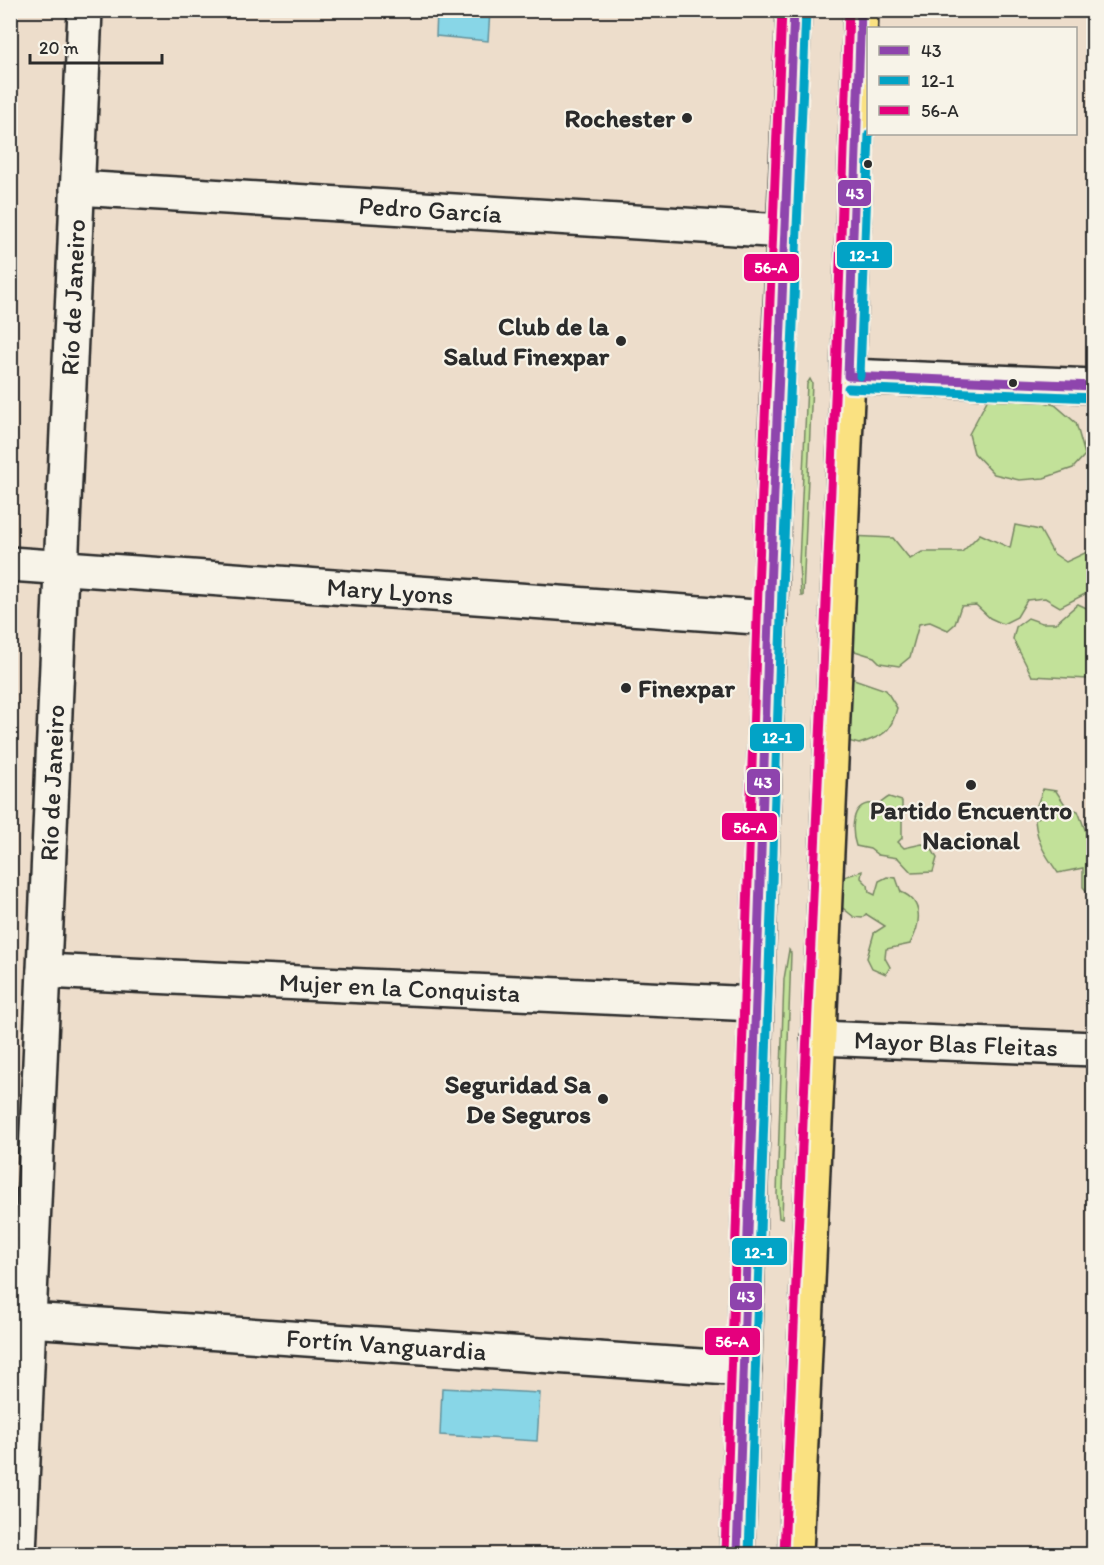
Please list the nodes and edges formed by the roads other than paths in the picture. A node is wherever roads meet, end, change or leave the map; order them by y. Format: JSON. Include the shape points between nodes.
{"nodes":[{"id":1,"x":85,"y":10,"type":"edge"},
{"id":2,"x":794,"y":10,"type":"edge"},
{"id":3,"x":861,"y":10,"type":"edge"},
{"id":4,"x":77,"y":188,"type":"junction"},
{"id":5,"x":783,"y":231,"type":"junction"},
{"id":6,"x":848,"y":376,"type":"junction"},
{"id":7,"x":1094,"y":386,"type":"edge"},
{"id":8,"x":10,"y":564,"type":"edge"},
{"id":9,"x":61,"y":568,"type":"junction"},
{"id":10,"x":770,"y":618,"type":"junction"},
{"id":11,"x":44,"y":971,"type":"junction"},
{"id":12,"x":755,"y":1004,"type":"junction"},
{"id":13,"x":818,"y":1038,"type":"junction"},
{"id":14,"x":1094,"y":1049,"type":"edge"},
{"id":15,"x":29,"y":1320,"type":"junction"},
{"id":16,"x":744,"y":1369,"type":"junction"},
{"id":17,"x":19,"y":1554,"type":"edge"},
{"id":18,"x":737,"y":1554,"type":"edge"},
{"id":19,"x":796,"y":1554,"type":"edge"}],
"edges":[{"from":1,"to":4,"type":"street","name":"Río de Janeiro"},
{"from":2,"to":5,"type":"highway"},
{"from":3,"to":6,"type":"highway"},
{"from":4,"to":5,"type":"street","name":"Pedro García"},
{"from":4,"to":9,"type":"street","name":"Río de Janeiro"},
{"from":5,"to":10,"type":"highway"},
{"from":6,"to":7,"type":"street"},
{"from":6,"to":13,"type":"highway"},
{"from":8,"to":9,"type":"street","name":"Mary Lyons"},
{"from":9,"to":10,"type":"street","name":"Mary Lyons"},
{"from":9,"to":11,"type":"street","name":"Río de Janeiro"},
{"from":10,"to":12,"type":"highway"},
{"from":11,"to":12,"type":"street","name":"Mujer en la Conquista"},
{"from":11,"to":15,"type":"street","name":"Río de Janeiro"},
{"from":12,"to":16,"type":"highway"},
{"from":13,"to":14,"type":"street","name":"Mayor Blas Fleitas"},
{"from":13,"to":19,"type":"highway"},
{"from":15,"to":16,"type":"street","name":"Fortín Vanguardia"},
{"from":15,"to":17,"type":"street","name":"Río de Janeiro"},
{"from":16,"to":18,"type":"highway"}]}
